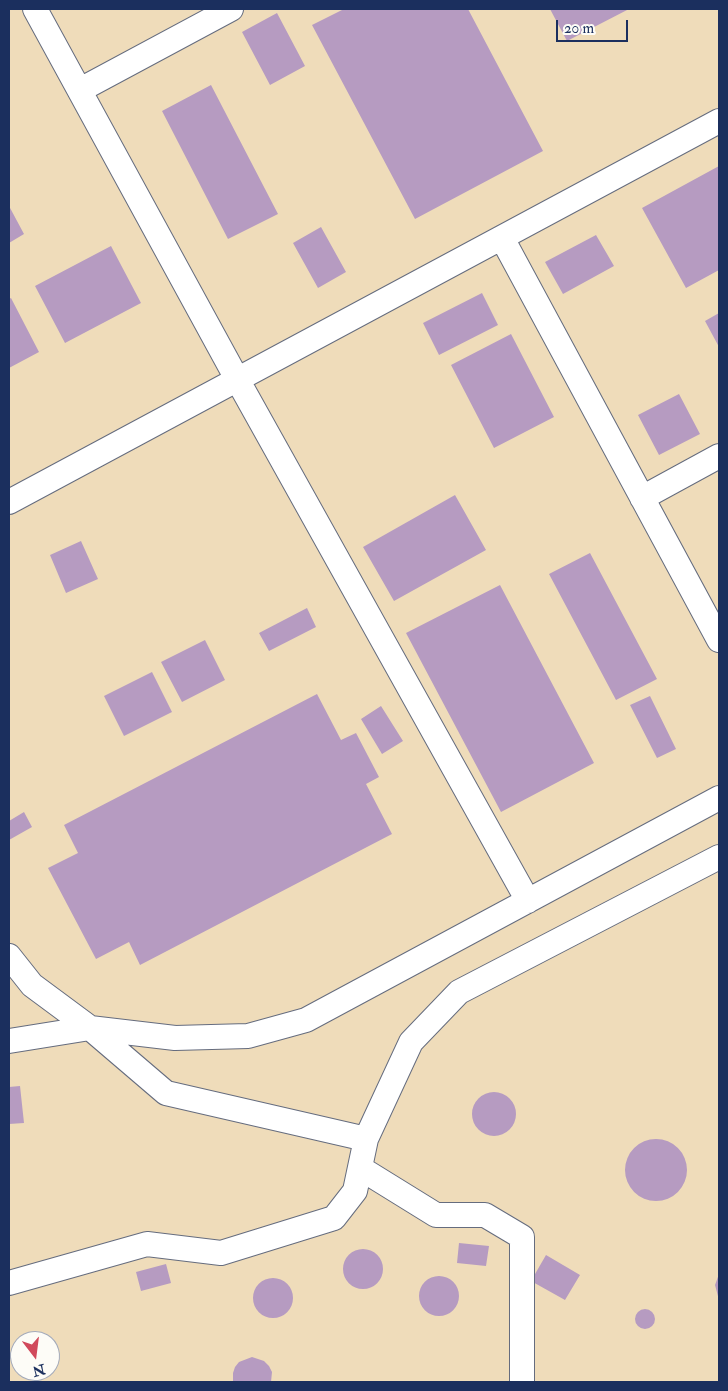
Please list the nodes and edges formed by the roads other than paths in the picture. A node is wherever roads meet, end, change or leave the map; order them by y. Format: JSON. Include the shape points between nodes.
{"nodes":[{"id":1,"x":35,"y":9,"type":"edge"},
{"id":2,"x":231,"y":9,"type":"edge"},
{"id":3,"x":80,"y":90,"type":"junction"},
{"id":4,"x":719,"y":121,"type":"edge"},
{"id":5,"x":502,"y":238,"type":"junction"},
{"id":6,"x":237,"y":379,"type":"junction"},
{"id":7,"x":719,"y":456,"type":"edge"},
{"id":8,"x":642,"y":498,"type":"junction"},
{"id":9,"x":9,"y":502,"type":"edge"},
{"id":10,"x":719,"y":640,"type":"edge"},
{"id":11,"x":719,"y":798,"type":"edge"},
{"id":12,"x":719,"y":857,"type":"edge"},
{"id":13,"x":528,"y":901,"type":"junction"},
{"id":14,"x":9,"y":957,"type":"edge"},
{"id":15,"x":90,"y":1028,"type":"junction"},
{"id":16,"x":9,"y":1041,"type":"edge"},
{"id":17,"x":366,"y":1139,"type":"junction"},
{"id":18,"x":360,"y":1168,"type":"junction"},
{"id":19,"x":9,"y":1283,"type":"edge"},
{"id":20,"x":522,"y":1382,"type":"edge"}],
"edges":[{"from":1,"to":3,"type":"street"},
{"from":2,"to":3,"type":"street"},
{"from":3,"to":6,"type":"street"},
{"from":4,"to":5,"type":"street"},
{"from":5,"to":6,"type":"street"},
{"from":5,"to":8,"type":"street"},
{"from":6,"to":9,"type":"street"},
{"from":6,"to":13,"type":"street"},
{"from":7,"to":8,"type":"street"},
{"from":8,"to":10,"type":"street"},
{"from":11,"to":13,"type":"street"},
{"from":12,"to":17,"type":"street","via":[[459,992],[411,1042]]},
{"from":13,"to":15,"type":"street","via":[[306,1020],[248,1036],[176,1038]]},
{"from":14,"to":15,"type":"street","via":[[32,985]]},
{"from":15,"to":16,"type":"street"},
{"from":15,"to":17,"type":"street","via":[[166,1093]]},
{"from":17,"to":18,"type":"street"},
{"from":18,"to":19,"type":"street","via":[[356,1191],[334,1218],[221,1253],[147,1244]]},
{"from":18,"to":20,"type":"street","via":[[436,1214],[485,1215],[522,1237]]}]}
